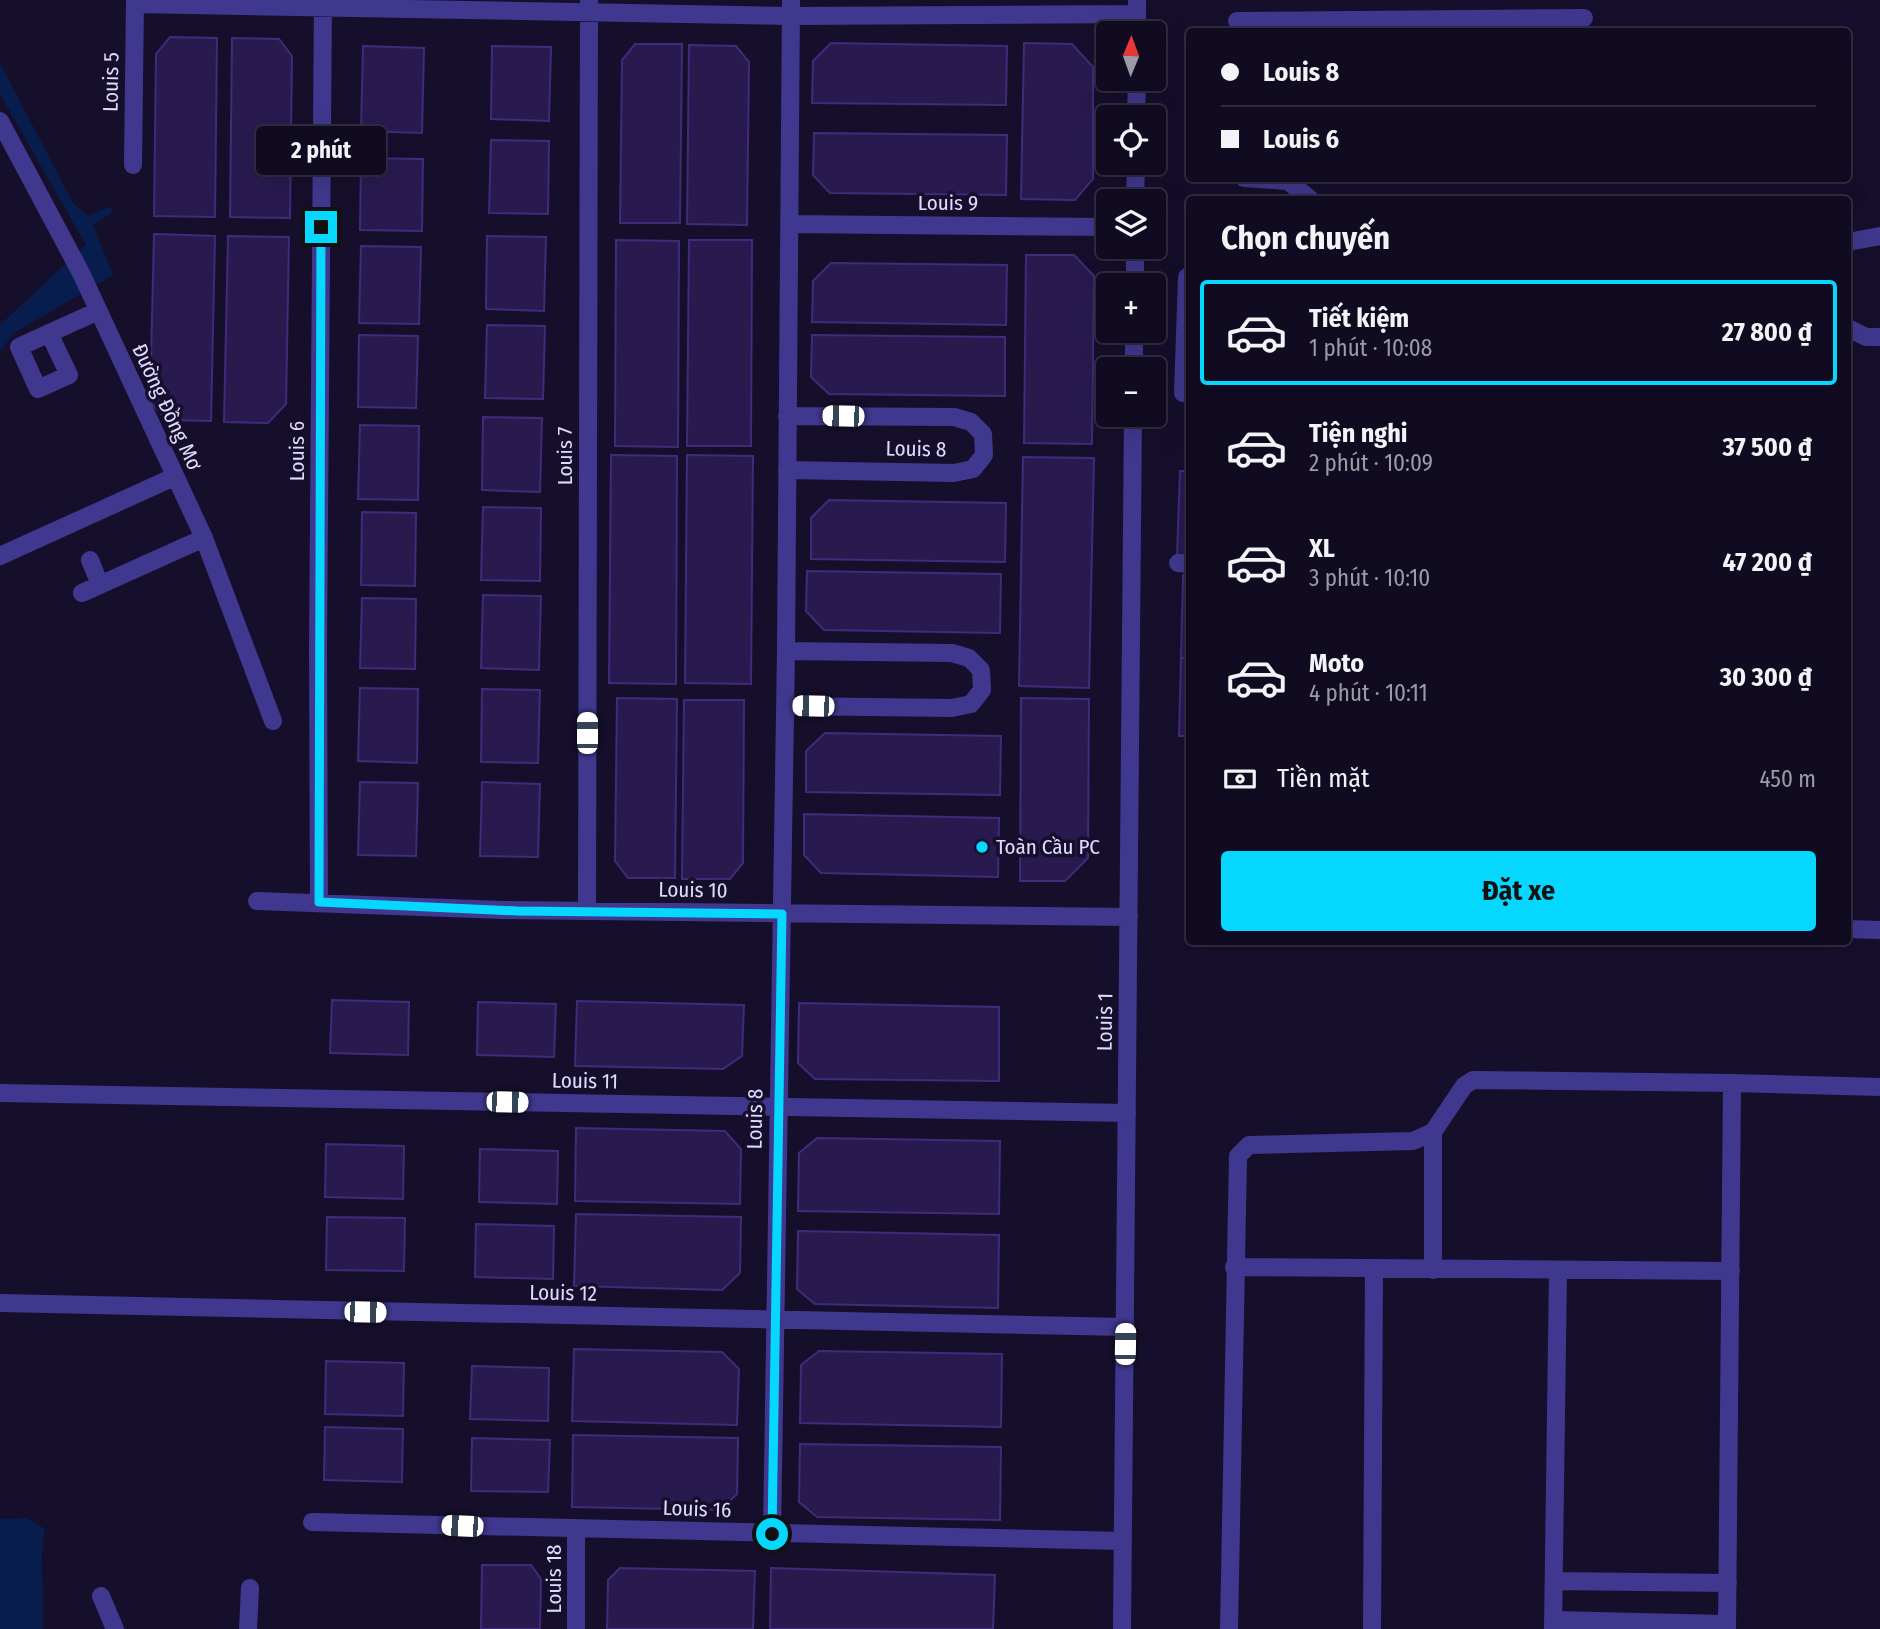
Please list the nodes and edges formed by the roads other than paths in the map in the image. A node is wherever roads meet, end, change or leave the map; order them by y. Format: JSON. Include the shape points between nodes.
{"nodes":[{"id":1,"x":135,"y":2,"type":"edge"},
{"id":2,"x":323,"y":4,"type":"edge"},
{"id":3,"x":589,"y":6,"type":"edge"},
{"id":4,"x":1137,"y":7,"type":"edge"},
{"id":5,"x":790,"y":8,"type":"edge"},
{"id":6,"x":1584,"y":18,"type":"dead end"},
{"id":7,"x":1237,"y":21,"type":"dead end"},
{"id":8,"x":1544,"y":26,"type":"edge"},
{"id":9,"x":0,"y":121,"type":"edge"},
{"id":10,"x":133,"y":165,"type":"dead end"},
{"id":11,"x":1289,"y":182,"type":"edge"},
{"id":12,"x":1306,"y":196,"type":"edge"},
{"id":13,"x":789,"y":224,"type":"junction"},
{"id":14,"x":1096,"y":227,"type":"edge"},
{"id":15,"x":1880,"y":236,"type":"edge"},
{"id":16,"x":1851,"y":241,"type":"edge"},
{"id":17,"x":1186,"y":277,"type":"dead end"},
{"id":18,"x":98,"y":311,"type":"junction"},
{"id":19,"x":1851,"y":330,"type":"edge"},
{"id":20,"x":49,"y":333,"type":"junction"},
{"id":21,"x":1880,"y":337,"type":"edge"},
{"id":22,"x":1186,"y":393,"type":"edge"},
{"id":23,"x":788,"y":416,"type":"junction"},
{"id":24,"x":1133,"y":427,"type":"edge"},
{"id":25,"x":787,"y":470,"type":"junction"},
{"id":26,"x":174,"y":477,"type":"junction"},
{"id":27,"x":204,"y":538,"type":"junction"},
{"id":28,"x":0,"y":556,"type":"edge"},
{"id":29,"x":90,"y":560,"type":"dead end"},
{"id":30,"x":100,"y":585,"type":"junction"},
{"id":31,"x":82,"y":593,"type":"dead end"},
{"id":32,"x":786,"y":652,"type":"junction"},
{"id":33,"x":785,"y":706,"type":"junction"},
{"id":34,"x":273,"y":721,"type":"dead end"},
{"id":35,"x":257,"y":901,"type":"dead end"},
{"id":36,"x":319,"y":902,"type":"junction"},
{"id":37,"x":587,"y":911,"type":"junction"},
{"id":38,"x":782,"y":914,"type":"junction"},
{"id":39,"x":1129,"y":917,"type":"junction"},
{"id":40,"x":1851,"y":929,"type":"edge"},
{"id":41,"x":1880,"y":930,"type":"edge"},
{"id":42,"x":1732,"y":1083,"type":"junction"},
{"id":43,"x":1880,"y":1087,"type":"edge"},
{"id":44,"x":0,"y":1093,"type":"edge"},
{"id":45,"x":778,"y":1107,"type":"junction"},
{"id":46,"x":1127,"y":1113,"type":"junction"},
{"id":47,"x":1433,"y":1132,"type":"junction"},
{"id":48,"x":1234,"y":1267,"type":"junction"},
{"id":49,"x":1374,"y":1269,"type":"junction"},
{"id":50,"x":1433,"y":1269,"type":"junction"},
{"id":51,"x":1558,"y":1270,"type":"junction"},
{"id":52,"x":1731,"y":1271,"type":"junction"},
{"id":53,"x":0,"y":1303,"type":"edge"},
{"id":54,"x":775,"y":1319,"type":"junction"},
{"id":55,"x":1125,"y":1327,"type":"junction"},
{"id":56,"x":312,"y":1522,"type":"dead end"},
{"id":57,"x":576,"y":1528,"type":"junction"},
{"id":58,"x":772,"y":1534,"type":"junction"},
{"id":59,"x":1123,"y":1541,"type":"junction"},
{"id":60,"x":1554,"y":1581,"type":"junction"},
{"id":61,"x":1728,"y":1583,"type":"junction"},
{"id":62,"x":250,"y":1588,"type":"dead end"},
{"id":63,"x":101,"y":1596,"type":"dead end"},
{"id":64,"x":1553,"y":1625,"type":"edge"},
{"id":65,"x":1727,"y":1627,"type":"edge"},
{"id":66,"x":115,"y":1629,"type":"edge"},
{"id":67,"x":248,"y":1629,"type":"edge"},
{"id":68,"x":576,"y":1629,"type":"edge"},
{"id":69,"x":1122,"y":1629,"type":"edge"},
{"id":70,"x":1229,"y":1629,"type":"edge"},
{"id":71,"x":1372,"y":1629,"type":"edge"}],
"edges":[{"from":1,"to":2,"type":"street"},
{"from":1,"to":10,"type":"street","name":"Louis 5"},
{"from":2,"to":3,"type":"street"},
{"from":2,"to":36,"type":"street","name":"Louis 6"},
{"from":3,"to":5,"type":"street"},
{"from":3,"to":37,"type":"street","name":"Louis 7"},
{"from":4,"to":5,"type":"street"},
{"from":5,"to":13,"type":"street","name":"Louis 8"},
{"from":6,"to":8,"type":"street"},
{"from":7,"to":8,"type":"street"},
{"from":9,"to":18,"type":"street","name":"Đường Đồng Mơ"},
{"from":11,"to":12,"type":"street"},
{"from":13,"to":14,"type":"street","name":"Louis 9"},
{"from":13,"to":23,"type":"street","name":"Louis 8"},
{"from":15,"to":16,"type":"street"},
{"from":17,"to":22,"type":"street","via":[[1182,393]]},
{"from":18,"to":20,"type":"street"},
{"from":18,"to":26,"type":"street","name":"Đường Đồng Mơ"},
{"from":19,"to":21,"type":"street","via":[[1866,337]]},
{"from":20,"to":20,"type":"street","via":[[19,347],[41,396],[69,375]]},
{"from":23,"to":25,"type":"street","name":"Louis 8"},
{"from":23,"to":25,"type":"street","name":"Louis 8","via":[[954,417],[971,422],[983,434],[984,455],[973,469],[954,473]]},
{"from":24,"to":39,"type":"street","name":"Louis 1"},
{"from":25,"to":32,"type":"street","name":"Louis 8"},
{"from":26,"to":27,"type":"street","name":"Đường Đồng Mơ"},
{"from":26,"to":28,"type":"street"},
{"from":27,"to":30,"type":"street"},
{"from":27,"to":34,"type":"street","name":"Đường Đồng Mơ"},
{"from":29,"to":30,"type":"street"},
{"from":30,"to":31,"type":"street"},
{"from":32,"to":33,"type":"street","name":"Louis 8"},
{"from":32,"to":33,"type":"street","via":[[952,653],[970,658],[981,670],[982,690],[971,704],[952,708]]},
{"from":33,"to":38,"type":"street","name":"Louis 8"},
{"from":35,"to":36,"type":"street","name":"Louis 10"},
{"from":36,"to":37,"type":"street","name":"Louis 10"},
{"from":37,"to":38,"type":"street","name":"Louis 10"},
{"from":38,"to":39,"type":"street","name":"Louis 10"},
{"from":38,"to":45,"type":"street","name":"Louis 8"},
{"from":39,"to":46,"type":"street","name":"Louis 1"},
{"from":40,"to":41,"type":"street"},
{"from":42,"to":43,"type":"street"},
{"from":42,"to":47,"type":"street","via":[[1474,1080],[1464,1086]]},
{"from":42,"to":52,"type":"street"},
{"from":44,"to":45,"type":"street","name":"Louis 11"},
{"from":45,"to":46,"type":"street","name":"Louis 11"},
{"from":45,"to":54,"type":"street","name":"Louis 8"},
{"from":46,"to":55,"type":"street","name":"Louis 1"},
{"from":47,"to":48,"type":"street","via":[[1413,1141],[1249,1145],[1242,1149],[1238,1156]]},
{"from":47,"to":50,"type":"street"},
{"from":48,"to":49,"type":"street"},
{"from":48,"to":70,"type":"street"},
{"from":49,"to":50,"type":"street"},
{"from":49,"to":71,"type":"street"},
{"from":50,"to":51,"type":"street"},
{"from":51,"to":52,"type":"street"},
{"from":51,"to":60,"type":"street"},
{"from":52,"to":61,"type":"street"},
{"from":53,"to":54,"type":"street","name":"Louis 12"},
{"from":54,"to":55,"type":"street","name":"Louis 12"},
{"from":54,"to":58,"type":"street","name":"Louis 8"},
{"from":55,"to":59,"type":"street","name":"Louis 1"},
{"from":56,"to":57,"type":"street","name":"Louis 16"},
{"from":57,"to":58,"type":"street","name":"Louis 16"},
{"from":57,"to":68,"type":"street","name":"Louis 18"},
{"from":58,"to":59,"type":"street","name":"Louis 16"},
{"from":59,"to":69,"type":"street","name":"Louis 1"},
{"from":60,"to":61,"type":"street"},
{"from":60,"to":64,"type":"street"},
{"from":61,"to":65,"type":"street"},
{"from":62,"to":67,"type":"street"},
{"from":63,"to":66,"type":"street"},
{"from":64,"to":65,"type":"street"}]}
